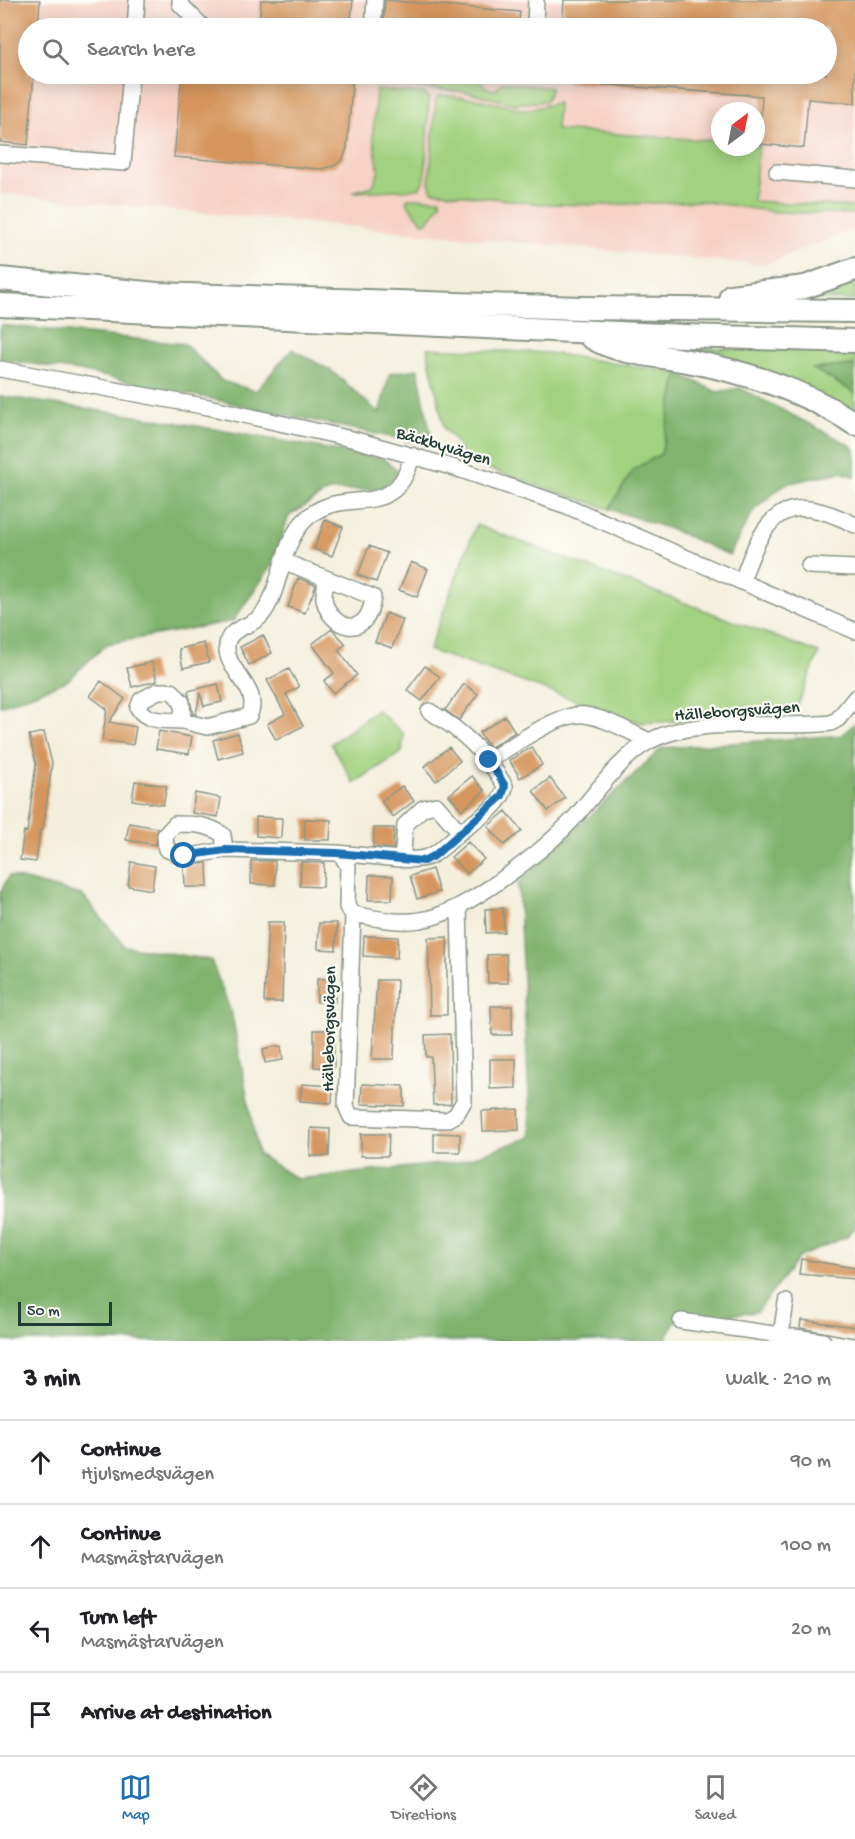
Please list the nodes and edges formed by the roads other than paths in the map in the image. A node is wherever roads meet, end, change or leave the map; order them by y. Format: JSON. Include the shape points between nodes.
{"nodes":[{"id":1,"x":137,"y":0,"type":"edge"},
{"id":2,"x":180,"y":0,"type":"edge"},
{"id":3,"x":375,"y":0,"type":"edge"},
{"id":4,"x":536,"y":0,"type":"edge"},
{"id":5,"x":136,"y":18,"type":"edge"},
{"id":6,"x":191,"y":18,"type":"edge"},
{"id":7,"x":374,"y":18,"type":"edge"},
{"id":8,"x":535,"y":18,"type":"edge"},
{"id":9,"x":130,"y":84,"type":"edge"},
{"id":10,"x":0,"y":154,"type":"edge"},
{"id":11,"x":777,"y":172,"type":"dead end"},
{"id":12,"x":855,"y":179,"type":"edge"},
{"id":13,"x":855,"y":269,"type":"edge"},
{"id":14,"x":0,"y":279,"type":"edge"},
{"id":15,"x":0,"y":305,"type":"edge"},
{"id":16,"x":675,"y":309,"type":"junction"},
{"id":17,"x":855,"y":311,"type":"edge"},
{"id":18,"x":583,"y":332,"type":"junction"},
{"id":19,"x":855,"y":341,"type":"edge"},
{"id":20,"x":0,"y":369,"type":"edge"},
{"id":21,"x":855,"y":424,"type":"edge"},
{"id":22,"x":412,"y":455,"type":"junction"},
{"id":23,"x":855,"y":525,"type":"edge"},
{"id":24,"x":283,"y":561,"type":"junction"},
{"id":25,"x":809,"y":566,"type":"dead end"},
{"id":26,"x":855,"y":568,"type":"edge"},
{"id":27,"x":327,"y":579,"type":"dead end"},
{"id":28,"x":742,"y":581,"type":"junction"},
{"id":29,"x":855,"y":631,"type":"edge"},
{"id":30,"x":855,"y":698,"type":"edge"},
{"id":31,"x":429,"y":711,"type":"dead end"},
{"id":32,"x":183,"y":721,"type":"dead end"},
{"id":33,"x":649,"y":741,"type":"junction"},
{"id":34,"x":489,"y":760,"type":"junction"},
{"id":35,"x":460,"y":832,"type":"junction"},
{"id":36,"x":225,"y":850,"type":"dead end"},
{"id":37,"x":342,"y":856,"type":"junction"},
{"id":38,"x":400,"y":859,"type":"junction"},
{"id":39,"x":459,"y":908,"type":"junction"},
{"id":40,"x":352,"y":914,"type":"junction"},
{"id":41,"x":786,"y":1302,"type":"dead end"},
{"id":42,"x":681,"y":1322,"type":"dead end"},
{"id":43,"x":781,"y":1335,"type":"junction"},
{"id":44,"x":823,"y":1341,"type":"edge"}],
"edges":[{"from":1,"to":5,"type":"street"},
{"from":2,"to":6,"type":"street"},
{"from":3,"to":7,"type":"street"},
{"from":4,"to":8,"type":"street"},
{"from":9,"to":10,"type":"street","via":[[123,163]]},
{"from":11,"to":12,"type":"street"},
{"from":13,"to":16,"type":"highway","via":[[805,287],[717,298]]},
{"from":14,"to":16,"type":"highway","via":[[157,294]]},
{"from":15,"to":18,"type":"highway"},
{"from":16,"to":17,"type":"highway"},
{"from":18,"to":19,"type":"highway"},
{"from":18,"to":21,"type":"highway","via":[[607,347],[756,378],[794,391]]},
{"from":20,"to":22,"type":"street","name":"Bäckbyvägen","via":[[197,404]]},
{"from":22,"to":24,"type":"street","via":[[400,486],[386,496],[334,503],[305,519],[294,533]]},
{"from":22,"to":28,"type":"street","name":"Bäckbyvägen","via":[[567,506]]},
{"from":23,"to":28,"type":"street","via":[[815,508],[783,511],[767,524],[758,539]]},
{"from":24,"to":27,"type":"street"},
{"from":24,"to":32,"type":"street","via":[[266,609],[255,621],[232,633],[226,647],[252,699],[249,716],[207,727]]},
{"from":25,"to":26,"type":"street"},
{"from":28,"to":29,"type":"street","name":"Bäckbyvägen"},
{"from":30,"to":33,"type":"street","name":"Hälleborgsvägen","via":[[831,723],[686,730]]},
{"from":31,"to":34,"type":"street","via":[[465,734]]},
{"from":33,"to":34,"type":"street","via":[[578,715],[547,726]]},
{"from":33,"to":39,"type":"street","name":"Hälleborgsvägen","via":[[534,854]]},
{"from":34,"to":35,"type":"street","via":[[505,790],[499,800]]},
{"from":35,"to":38,"type":"street","via":[[429,859]]},
{"from":35,"to":38,"type":"street","via":[[442,809],[430,805],[405,825]]},
{"from":36,"to":37,"type":"street"},
{"from":37,"to":38,"type":"street"},
{"from":37,"to":40,"type":"street","via":[[348,866],[347,907]]},
{"from":39,"to":40,"type":"street","name":"Hälleborgsvägen","via":[[418,921]]},
{"from":39,"to":40,"type":"street","name":"Hälleborgsvägen","via":[[464,1101],[456,1115],[447,1120],[356,1119],[348,1114]]},
{"from":41,"to":43,"type":"street"},
{"from":42,"to":43,"type":"street"},
{"from":43,"to":44,"type":"street"}]}
